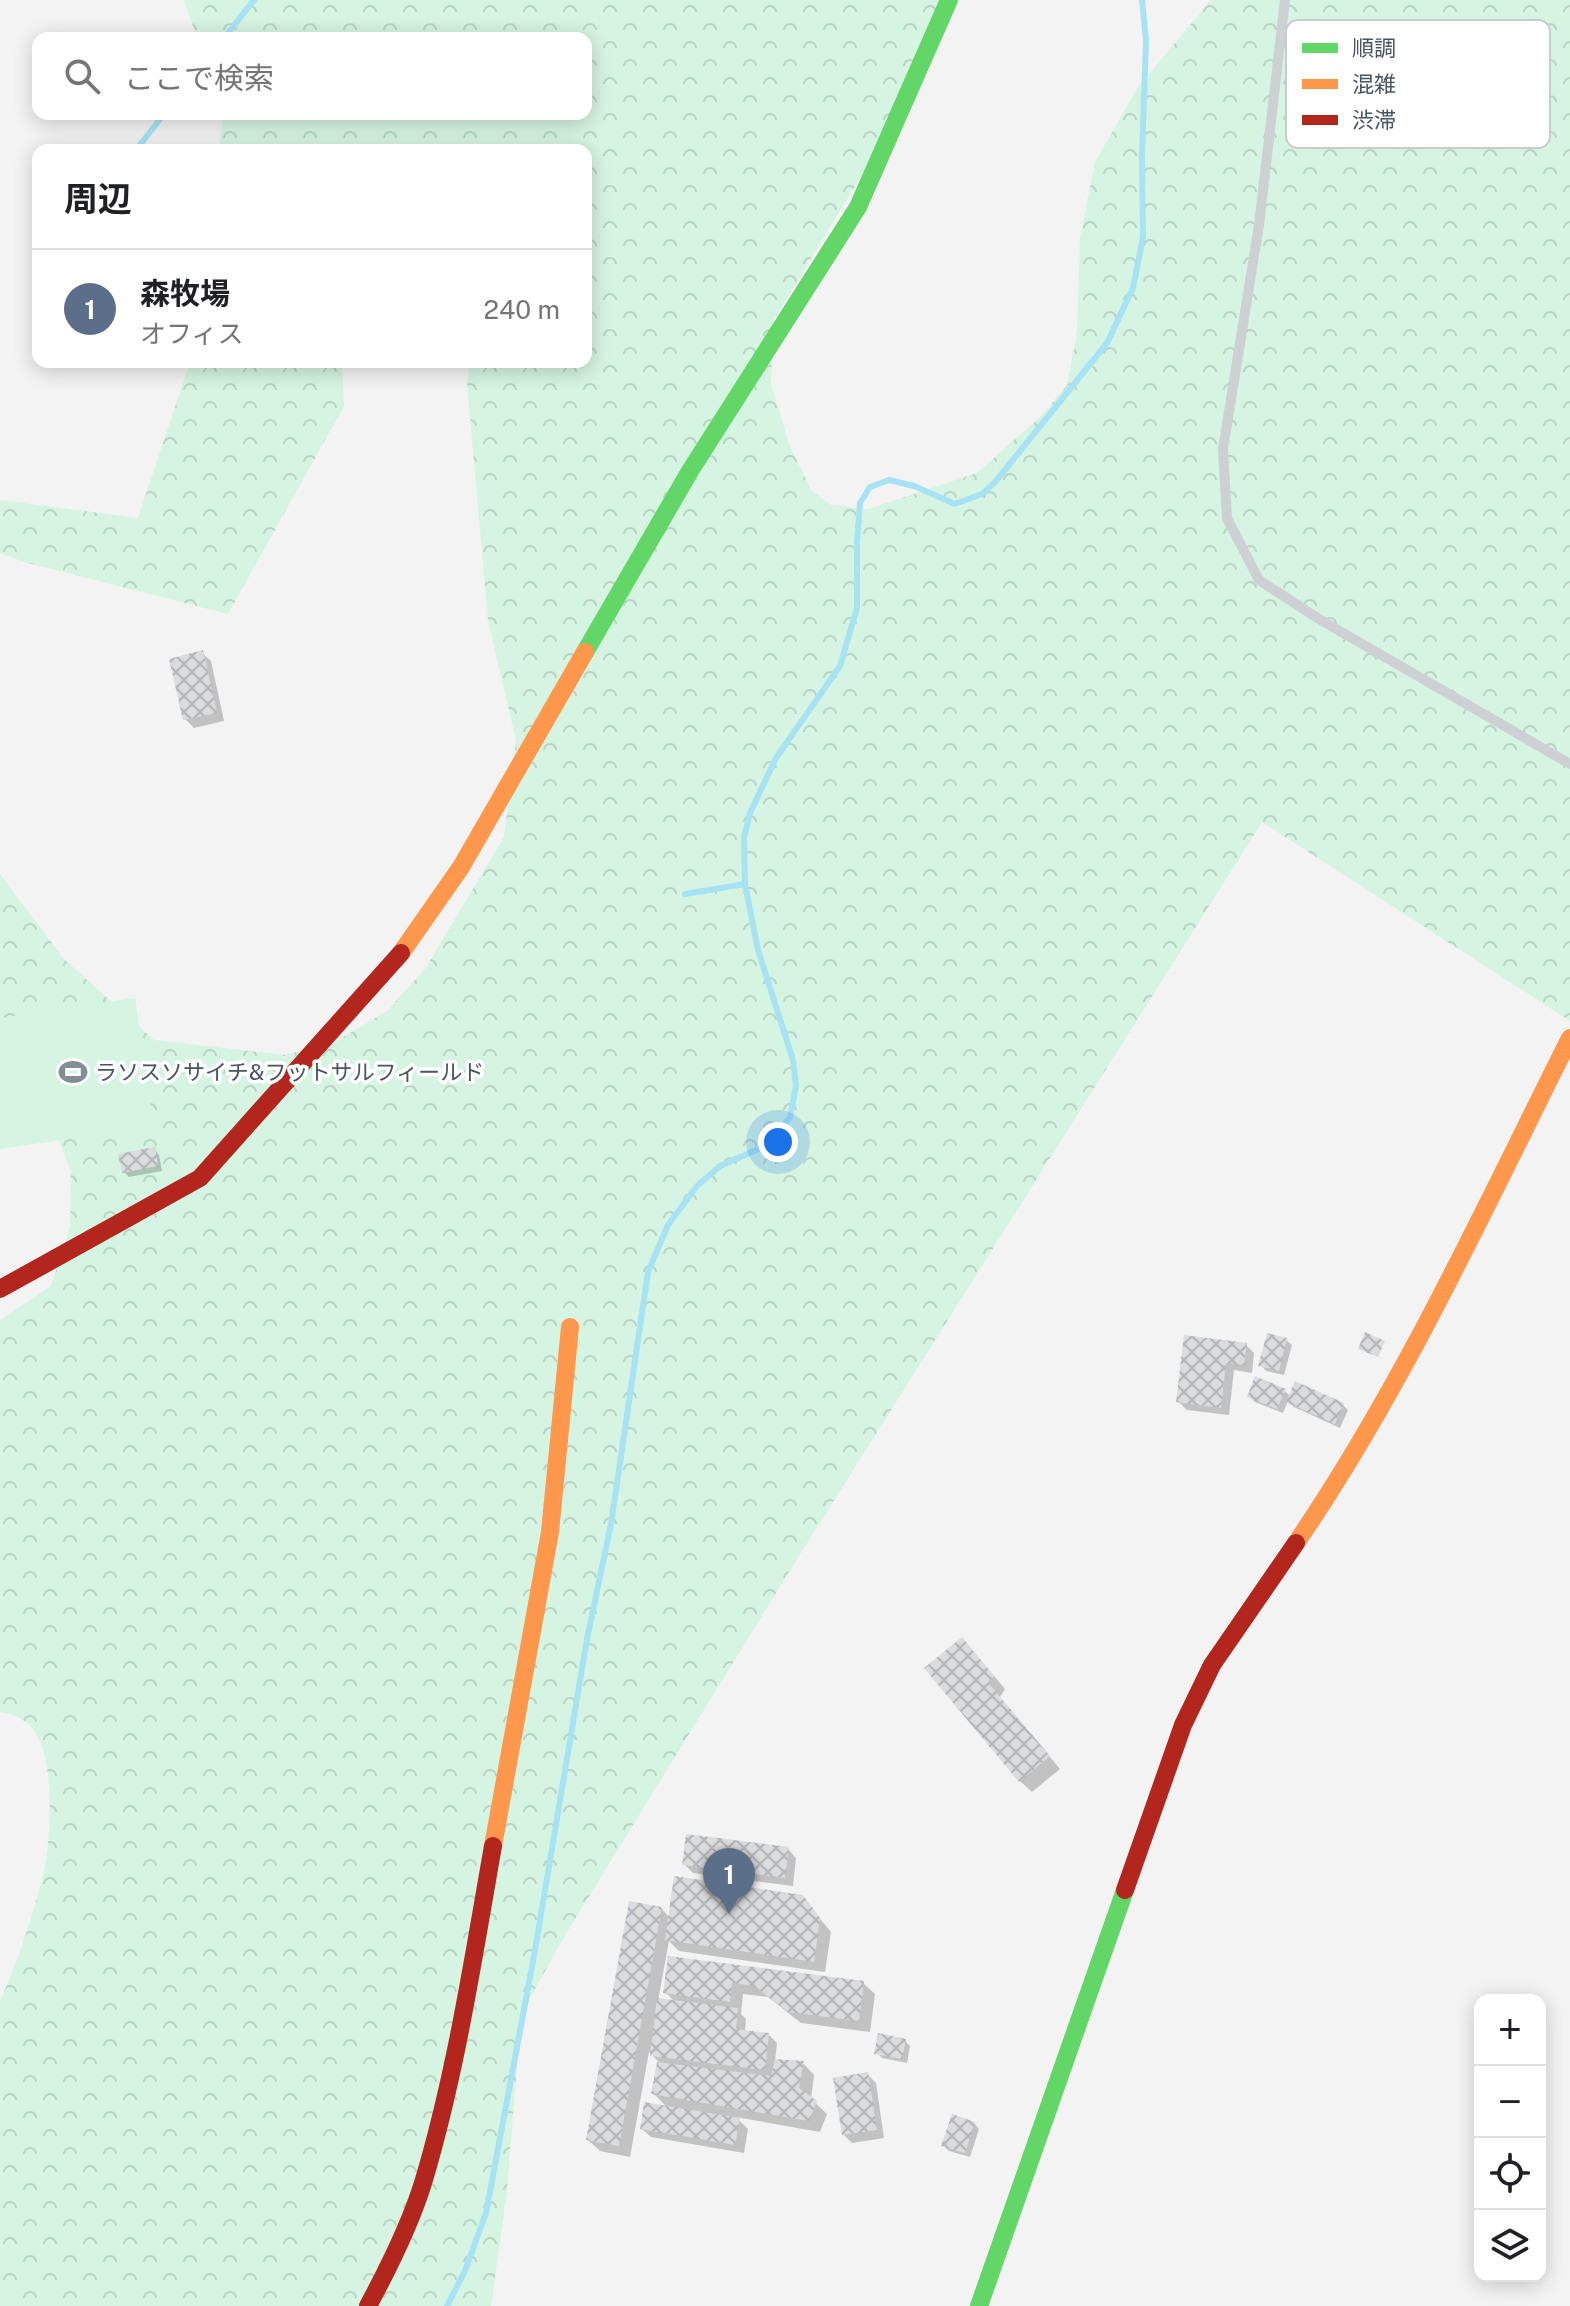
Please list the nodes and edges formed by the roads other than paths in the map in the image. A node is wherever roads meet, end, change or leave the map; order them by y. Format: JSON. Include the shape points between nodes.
{"nodes":[{"id":1,"x":949,"y":0,"type":"edge"},
{"id":2,"x":1285,"y":0,"type":"edge"},
{"id":3,"x":1570,"y":764,"type":"edge"},
{"id":4,"x":1570,"y":1038,"type":"edge"},
{"id":5,"x":0,"y":1289,"type":"edge"},
{"id":6,"x":570,"y":1327,"type":"dead end"},
{"id":7,"x":368,"y":2306,"type":"edge"},
{"id":8,"x":979,"y":2306,"type":"edge"}],
"edges":[{"from":1,"to":5,"type":"street","via":[[858,207],[690,471],[461,867],[396,960],[200,1178]]},
{"from":2,"to":3,"type":"lane","via":[[1259,225],[1223,449],[1227,518],[1259,580]]},
{"from":4,"to":8,"type":"street","via":[[1418,1340],[1335,1486],[1212,1665],[1183,1725]]},
{"from":6,"to":7,"type":"street","via":[[550,1532],[454,2061],[422,2185]]}]}
